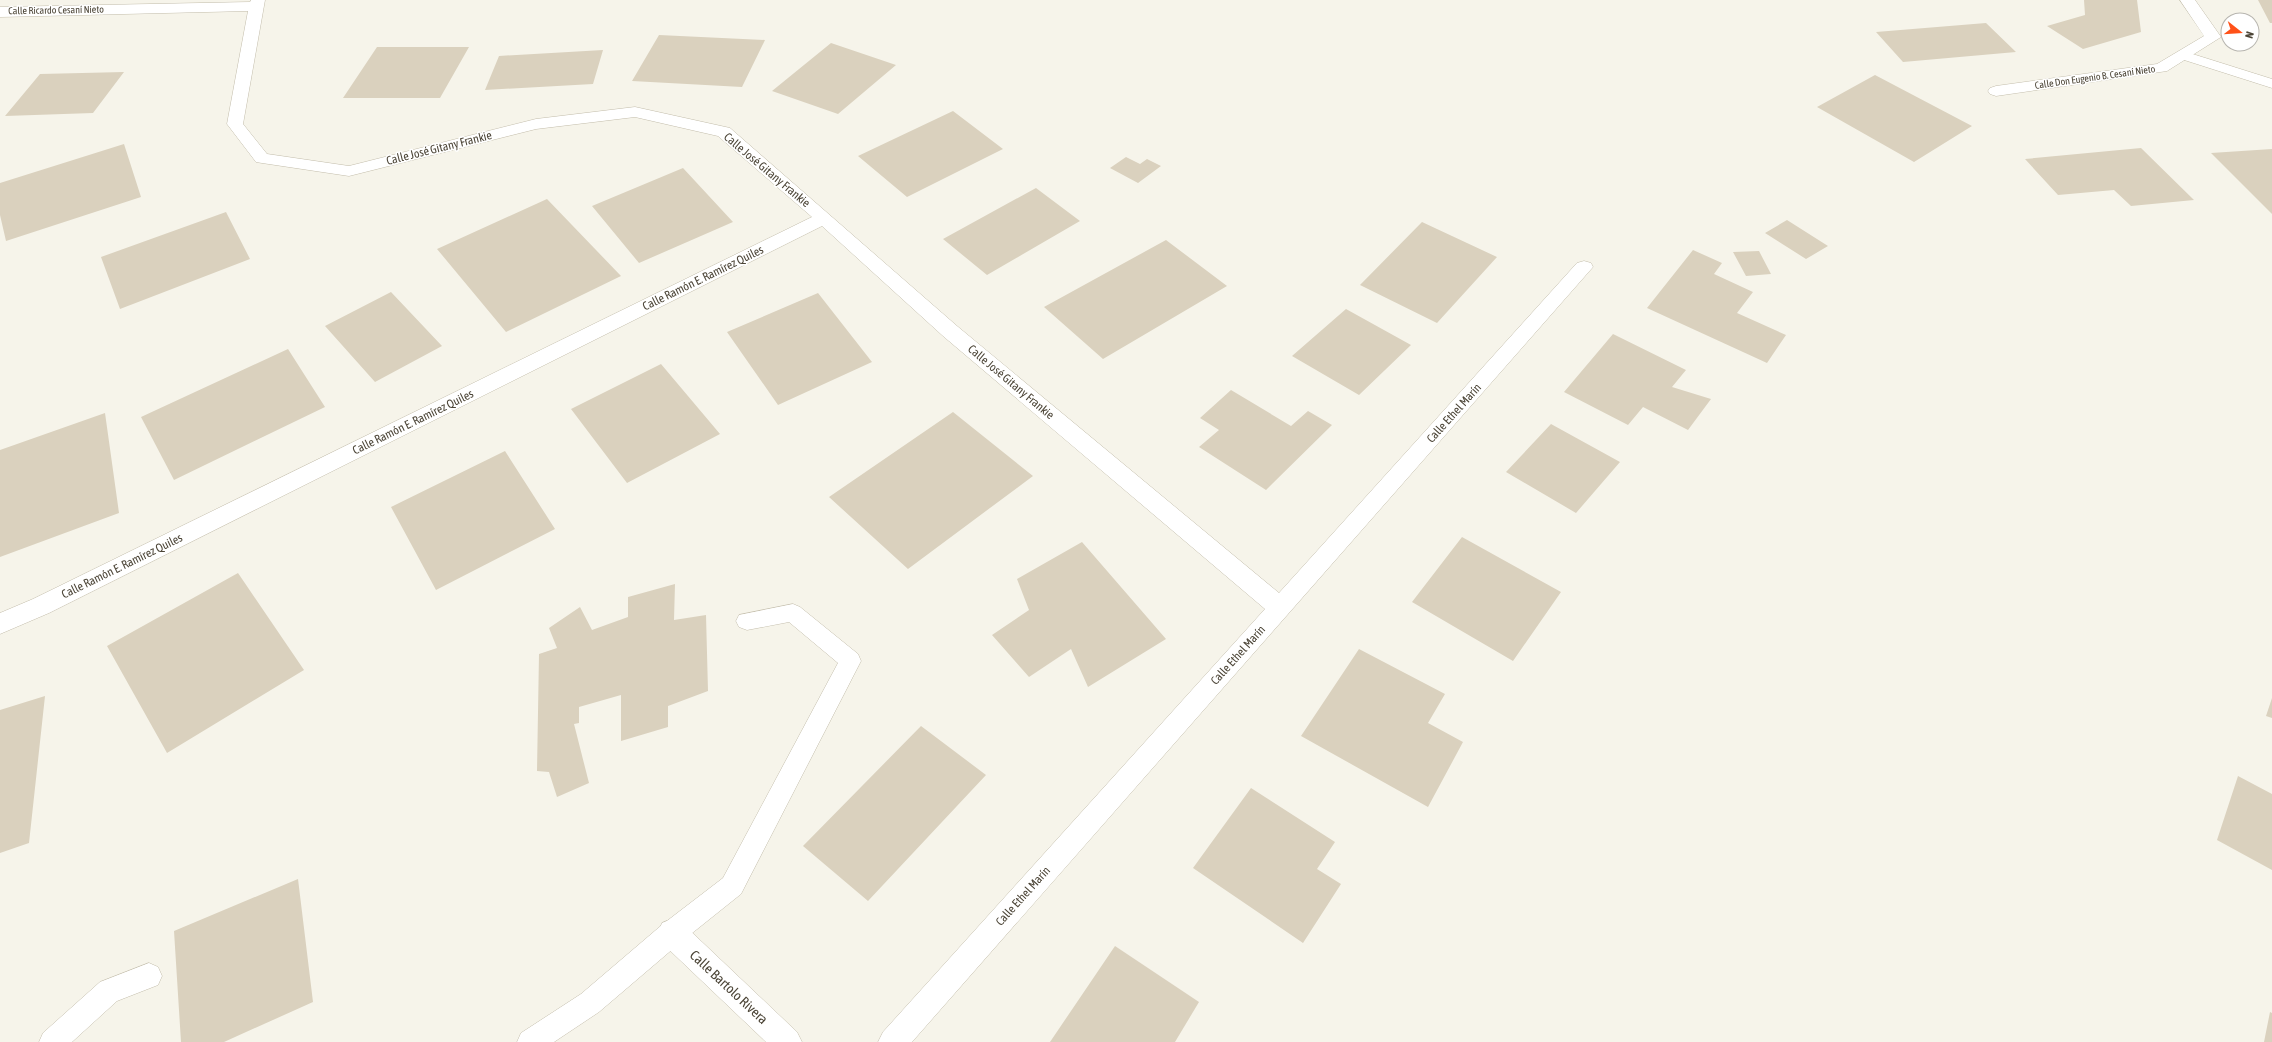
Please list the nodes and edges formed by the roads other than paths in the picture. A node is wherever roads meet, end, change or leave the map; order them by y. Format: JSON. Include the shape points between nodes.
{"nodes":[{"id":1,"x":2187,"y":0,"type":"edge"},
{"id":2,"x":258,"y":3,"type":"edge"},
{"id":3,"x":0,"y":12,"type":"edge"},
{"id":4,"x":2183,"y":55,"type":"junction"},
{"id":5,"x":2272,"y":84,"type":"edge"},
{"id":6,"x":1996,"y":91,"type":"dead end"},
{"id":7,"x":824,"y":218,"type":"junction"},
{"id":8,"x":1584,"y":267,"type":"dead end"},
{"id":9,"x":1280,"y":608,"type":"junction"},
{"id":10,"x":747,"y":621,"type":"dead end"},
{"id":11,"x":0,"y":624,"type":"edge"},
{"id":12,"x":672,"y":933,"type":"junction"},
{"id":13,"x":148,"y":976,"type":"dead end"},
{"id":14,"x":52,"y":1042,"type":"edge"},
{"id":15,"x":530,"y":1042,"type":"edge"},
{"id":16,"x":787,"y":1042,"type":"edge"},
{"id":17,"x":893,"y":1042,"type":"edge"}],
"edges":[{"from":1,"to":4,"type":"street","name":"Calle Don Eugenio B. Cesaní Nieto","via":[[2213,37]]},
{"from":2,"to":3,"type":"street","name":"Calle Ricardo Cesaní Nieto"},
{"from":2,"to":7,"type":"street","name":"Calle José Gitany Frankie","via":[[234,124],[262,158],[349,171],[536,124],[635,112],[724,132]]},
{"from":4,"to":5,"type":"lane"},
{"from":4,"to":6,"type":"street","name":"Calle Don Eugenio B. Cesaní Nieto","via":[[2160,68]]},
{"from":7,"to":9,"type":"street","name":"Calle José Gitany Frankie","via":[[950,331]]},
{"from":7,"to":11,"type":"street","name":"Calle Ramón E. Ramírez Quiles"},
{"from":8,"to":9,"type":"street","name":"Calle Ethel Marín"},
{"from":9,"to":17,"type":"street","name":"Calle Ethel Marín"},
{"from":10,"to":12,"type":"lane","via":[[793,613],[850,661],[732,886]]},
{"from":12,"to":15,"type":"lane","via":[[590,1003]]},
{"from":12,"to":16,"type":"street","name":"Calle Bartolo Rivera"},
{"from":13,"to":14,"type":"lane","via":[[109,991]]}]}
